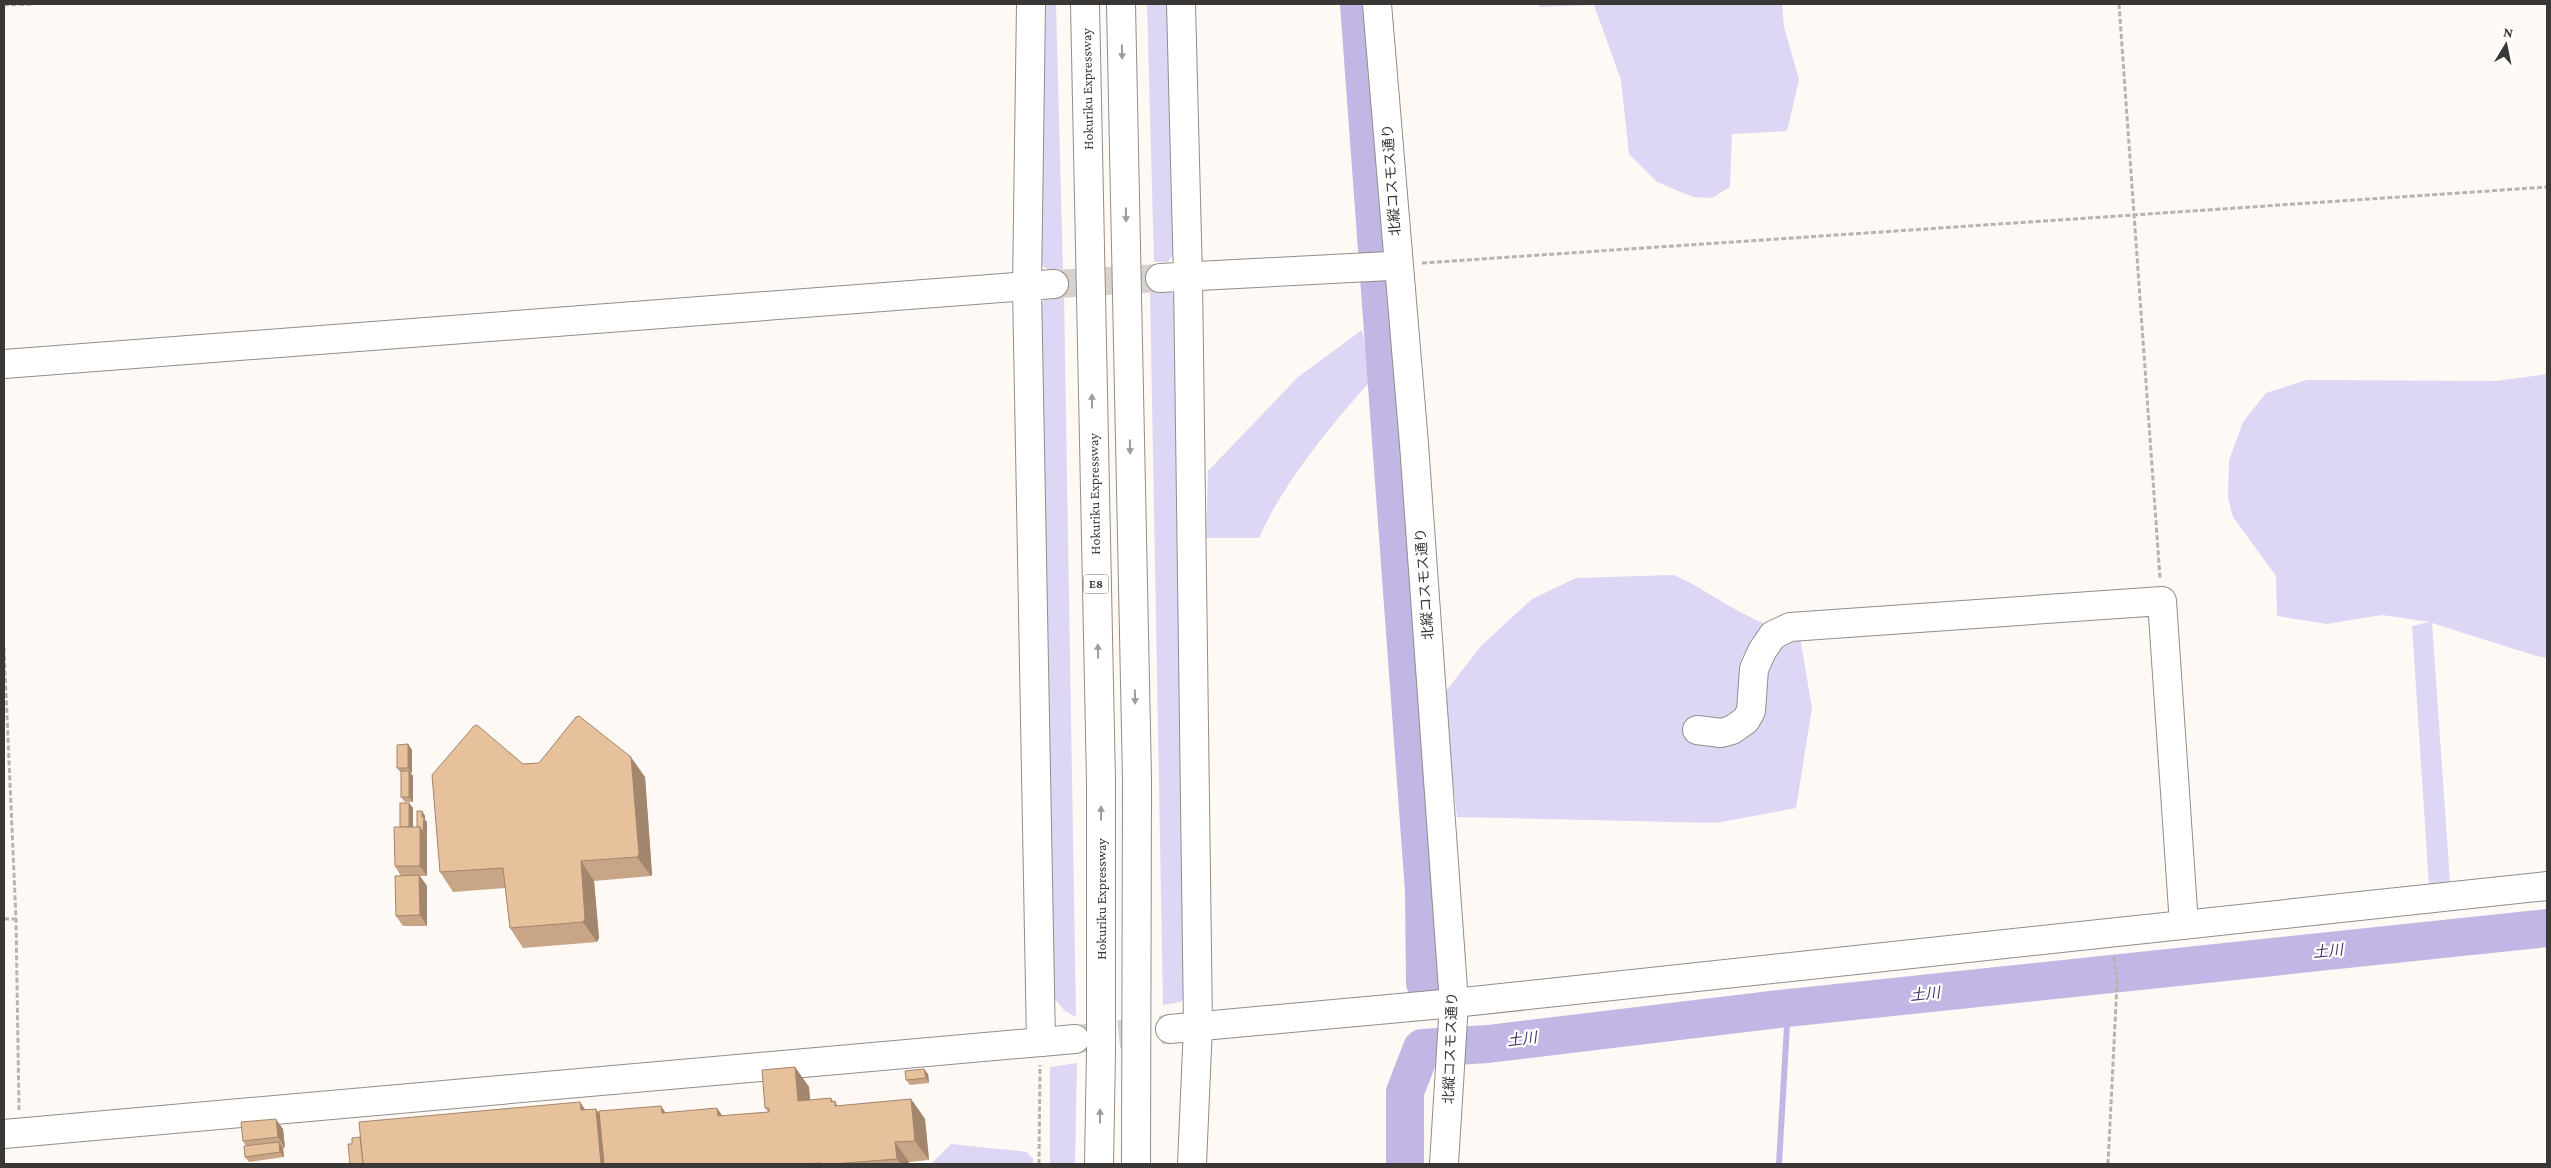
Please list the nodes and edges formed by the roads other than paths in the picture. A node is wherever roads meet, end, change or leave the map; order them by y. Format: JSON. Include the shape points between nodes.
{"nodes":[{"id":1,"x":1031,"y":4,"type":"edge"},
{"id":2,"x":1085,"y":4,"type":"edge"},
{"id":3,"x":1121,"y":4,"type":"edge"},
{"id":4,"x":1181,"y":4,"type":"edge"},
{"id":5,"x":1377,"y":4,"type":"edge"},
{"id":6,"x":1386,"y":266,"type":"junction"},
{"id":7,"x":1160,"y":278,"type":"tunnel mouth"},
{"id":8,"x":1188,"y":278,"type":"junction"},
{"id":9,"x":1054,"y":284,"type":"tunnel mouth"},
{"id":10,"x":1027,"y":287,"type":"junction"},
{"id":11,"x":4,"y":364,"type":"edge"},
{"id":12,"x":1697,"y":730,"type":"dead end"},
{"id":13,"x":2547,"y":886,"type":"edge"},
{"id":14,"x":2184,"y":925,"type":"junction"},
{"id":15,"x":1454,"y":1009,"type":"junction"},
{"id":16,"x":1198,"y":1026,"type":"junction"},
{"id":17,"x":1170,"y":1029,"type":"tunnel mouth"},
{"id":18,"x":1075,"y":1039,"type":"tunnel mouth"},
{"id":19,"x":1041,"y":1042,"type":"junction"},
{"id":20,"x":12,"y":1134,"type":"edge"},
{"id":21,"x":1099,"y":1164,"type":"edge"},
{"id":22,"x":1136,"y":1164,"type":"edge"},
{"id":23,"x":1192,"y":1164,"type":"edge"},
{"id":24,"x":1444,"y":1164,"type":"edge"}],
"edges":[{"from":1,"to":10,"type":"main road"},
{"from":21,"to":2,"type":"main road","name":"Hokuriku Expressway","number":"E8","one_way":true,"via":[[1101,782]]},
{"from":3,"to":22,"type":"main road","one_way":true,"via":[[1137,788]]},
{"from":4,"to":8,"type":"main road"},
{"from":5,"to":6,"type":"main road","name":"北縦コスモス通り"},
{"from":6,"to":8,"type":"main road"},
{"from":6,"to":15,"type":"main road","name":"北縦コスモス通り","via":[[1414,444]]},
{"from":7,"to":8,"type":"main road"},
{"from":8,"to":16,"type":"main road"},
{"from":9,"to":10,"type":"main road"},
{"from":10,"to":11,"type":"main road"},
{"from":10,"to":19,"type":"main road"},
{"from":12,"to":14,"type":"main road","via":[[1721,733],[1746,720],[1751,711],[1754,669],[1762,651],[1773,635],[1790,627],[2162,601]]},
{"from":13,"to":14,"type":"main road"},
{"from":14,"to":15,"type":"main road"},
{"from":15,"to":16,"type":"main road"},
{"from":15,"to":24,"type":"main road","name":"北縦コスモス通り"},
{"from":16,"to":17,"type":"main road"},
{"from":16,"to":23,"type":"main road"},
{"from":18,"to":19,"type":"main road"},
{"from":19,"to":20,"type":"main road"}]}
